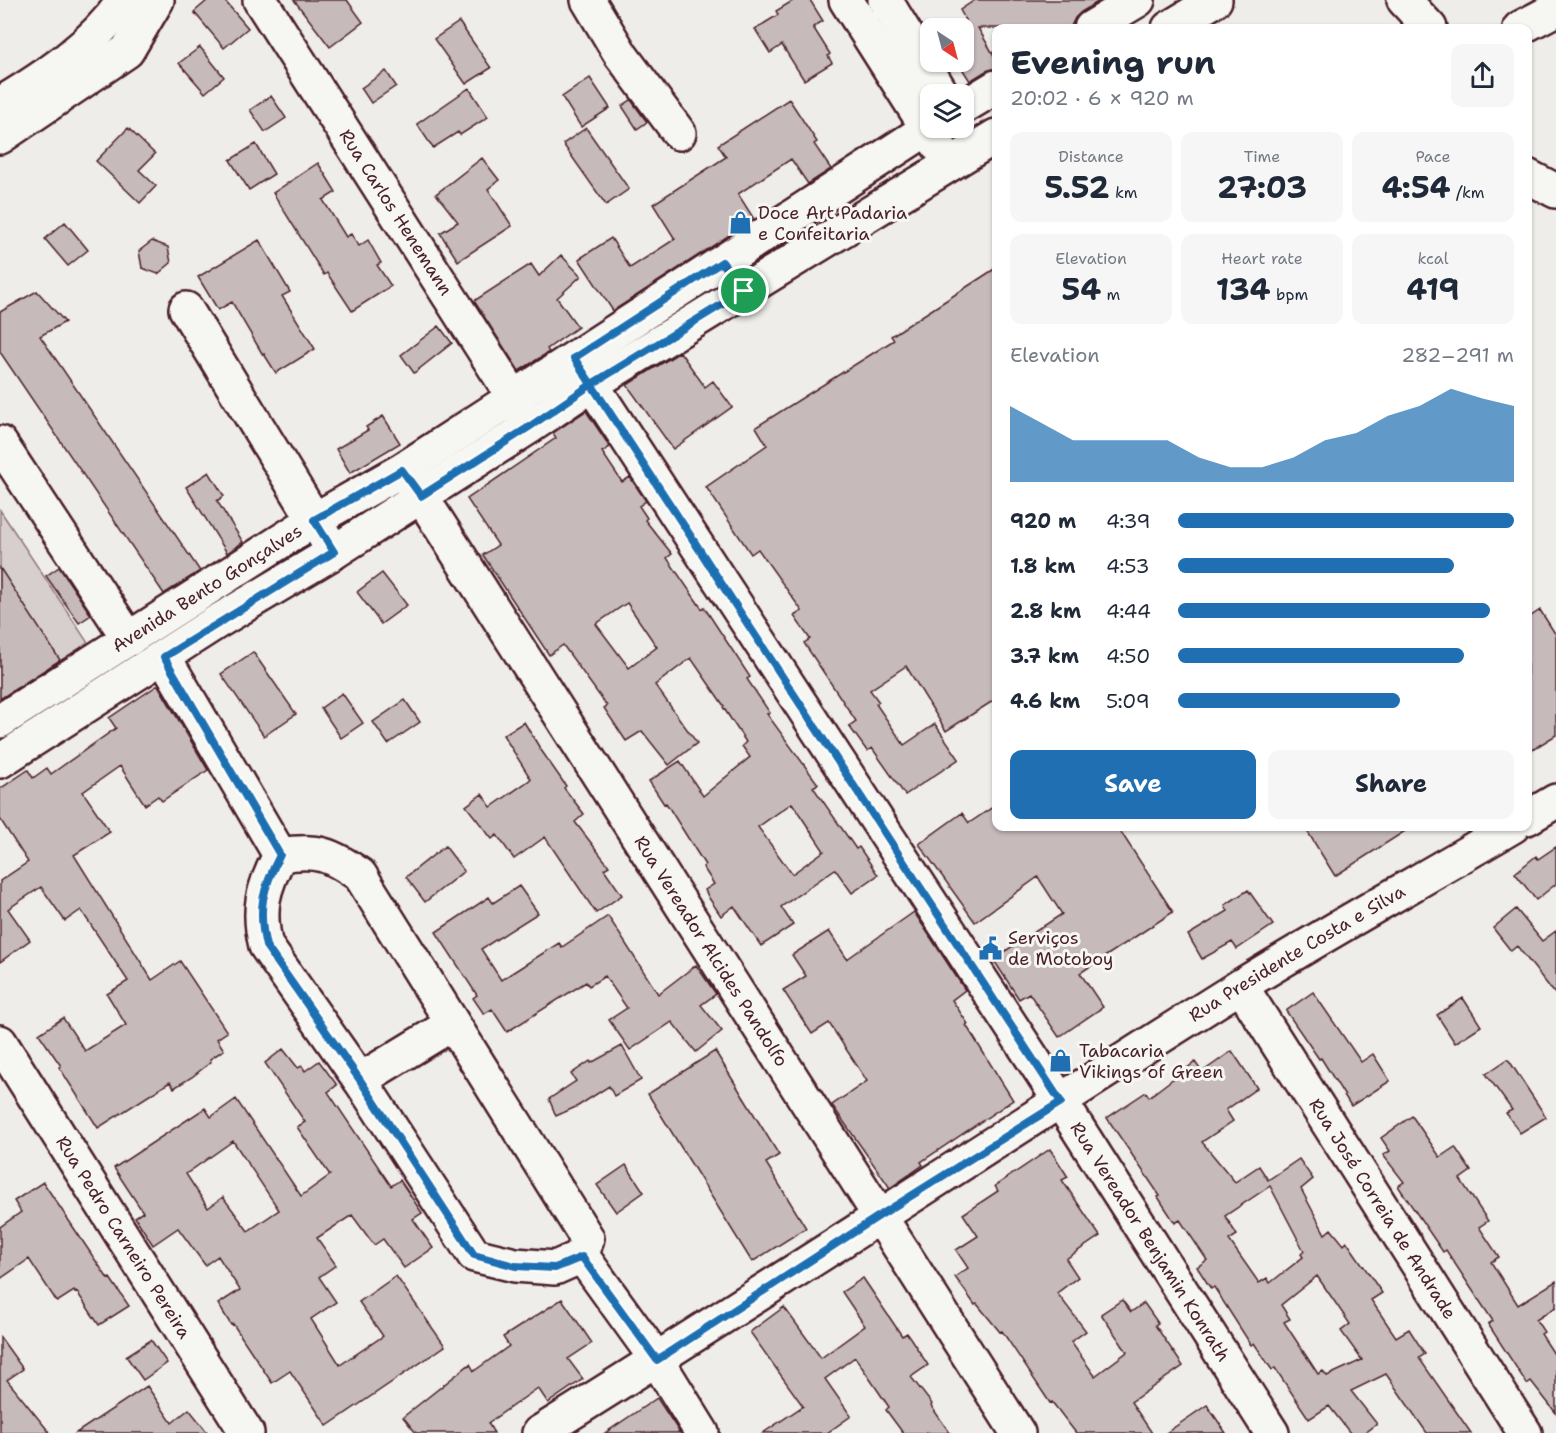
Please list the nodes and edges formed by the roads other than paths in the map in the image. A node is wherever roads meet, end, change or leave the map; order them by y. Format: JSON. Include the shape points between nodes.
{"nodes":[{"id":1,"x":157,"y":0,"type":"edge"},
{"id":2,"x":260,"y":0,"type":"edge"},
{"id":3,"x":588,"y":0,"type":"edge"},
{"id":4,"x":846,"y":0,"type":"edge"},
{"id":5,"x":885,"y":0,"type":"edge"},
{"id":6,"x":1138,"y":0,"type":"edge"},
{"id":7,"x":1215,"y":0,"type":"edge"},
{"id":8,"x":1404,"y":0,"type":"edge"},
{"id":9,"x":111,"y":6,"type":"edge"},
{"id":10,"x":1556,"y":9,"type":"edge"},
{"id":11,"x":1098,"y":24,"type":"edge"},
{"id":12,"x":1176,"y":24,"type":"edge"},
{"id":13,"x":1426,"y":24,"type":"edge"},
{"id":14,"x":1528,"y":24,"type":"edge"},
{"id":15,"x":127,"y":51,"type":"junction"},
{"id":16,"x":936,"y":84,"type":"edge"},
{"id":17,"x":992,"y":89,"type":"edge"},
{"id":18,"x":974,"y":100,"type":"edge"},
{"id":19,"x":0,"y":104,"type":"edge"},
{"id":20,"x":920,"y":114,"type":"edge"},
{"id":21,"x":680,"y":133,"type":"dead end"},
{"id":22,"x":920,"y":134,"type":"edge"},
{"id":23,"x":0,"y":137,"type":"edge"},
{"id":24,"x":955,"y":138,"type":"edge"},
{"id":25,"x":971,"y":144,"type":"edge"},
{"id":26,"x":1532,"y":179,"type":"edge"},
{"id":27,"x":1556,"y":191,"type":"edge"},
{"id":28,"x":722,"y":262,"type":"junction"},
{"id":29,"x":744,"y":291,"type":"junction"},
{"id":30,"x":186,"y":309,"type":"dead end"},
{"id":31,"x":583,"y":371,"type":"junction"},
{"id":32,"x":513,"y":396,"type":"junction"},
{"id":33,"x":529,"y":427,"type":"junction"},
{"id":34,"x":0,"y":444,"type":"edge"},
{"id":35,"x":402,"y":470,"type":"junction"},
{"id":36,"x":421,"y":496,"type":"junction"},
{"id":37,"x":314,"y":520,"type":"junction"},
{"id":38,"x":334,"y":552,"type":"junction"},
{"id":39,"x":129,"y":639,"type":"junction"},
{"id":40,"x":164,"y":657,"type":"junction"},
{"id":41,"x":0,"y":721,"type":"edge"},
{"id":42,"x":0,"y":761,"type":"edge"},
{"id":43,"x":1556,"y":801,"type":"edge"},
{"id":44,"x":1532,"y":815,"type":"edge"},
{"id":45,"x":1505,"y":831,"type":"edge"},
{"id":46,"x":280,"y":855,"type":"junction"},
{"id":47,"x":1242,"y":986,"type":"junction"},
{"id":48,"x":452,"y":1024,"type":"junction"},
{"id":49,"x":0,"y":1042,"type":"edge"},
{"id":50,"x":360,"y":1080,"type":"junction"},
{"id":51,"x":1061,"y":1102,"type":"junction"},
{"id":52,"x":879,"y":1216,"type":"junction"},
{"id":53,"x":582,"y":1257,"type":"junction"},
{"id":54,"x":657,"y":1360,"type":"junction"},
{"id":55,"x":247,"y":1433,"type":"edge"},
{"id":56,"x":539,"y":1433,"type":"edge"},
{"id":57,"x":702,"y":1433,"type":"edge"},
{"id":58,"x":1018,"y":1433,"type":"edge"},
{"id":59,"x":1272,"y":1433,"type":"edge"},
{"id":60,"x":1525,"y":1433,"type":"edge"}],
"edges":[{"from":1,"to":15,"type":"street"},
{"from":2,"to":32,"type":"street","name":"Rua Carlos Henemann"},
{"from":3,"to":21,"type":"street","via":[[621,55]]},
{"from":4,"to":20,"type":"street"},
{"from":5,"to":16,"type":"street"},
{"from":6,"to":11,"type":"street"},
{"from":7,"to":12,"type":"street"},
{"from":8,"to":13,"type":"street"},
{"from":9,"to":15,"type":"street"},
{"from":9,"to":19,"type":"street","via":[[67,59]]},
{"from":10,"to":14,"type":"street"},
{"from":15,"to":23,"type":"street"},
{"from":17,"to":18,"type":"street"},
{"from":22,"to":28,"type":"street","name":"Avenida Bento Gonçalves"},
{"from":24,"to":25,"type":"street"},
{"from":25,"to":29,"type":"street","name":"Avenida Bento Gonçalves"},
{"from":26,"to":27,"type":"street"},
{"from":28,"to":29,"type":"street"},
{"from":28,"to":31,"type":"street","name":"Avenida Bento Gonçalves"},
{"from":29,"to":31,"type":"street","name":"Avenida Bento Gonçalves"},
{"from":30,"to":37,"type":"street"},
{"from":31,"to":32,"type":"street","name":"Avenida Bento Gonçalves"},
{"from":31,"to":33,"type":"street","name":"Avenida Bento Gonçalves"},
{"from":31,"to":51,"type":"street","name":"Rua Vereador Benjamin Konrath"},
{"from":32,"to":33,"type":"street","name":"Rua Carlos Henemann"},
{"from":32,"to":35,"type":"street","name":"Avenida Bento Gonçalves"},
{"from":33,"to":36,"type":"street","name":"Avenida Bento Gonçalves"},
{"from":34,"to":39,"type":"street"},
{"from":35,"to":36,"type":"street","name":"Rua Vereador Alcides Pandolfo"},
{"from":35,"to":37,"type":"street","name":"Avenida Bento Gonçalves"},
{"from":36,"to":38,"type":"street","name":"Avenida Bento Gonçalves"},
{"from":36,"to":52,"type":"street","name":"Rua Vereador Alcides Pandolfo"},
{"from":37,"to":38,"type":"street"},
{"from":37,"to":39,"type":"street","name":"Avenida Bento Gonçalves"},
{"from":38,"to":40,"type":"street","name":"Avenida Bento Gonçalves"},
{"from":39,"to":41,"type":"street","name":"Avenida Bento Gonçalves"},
{"from":40,"to":42,"type":"street","name":"Avenida Bento Gonçalves"},
{"from":40,"to":46,"type":"street"},
{"from":43,"to":44,"type":"street"},
{"from":45,"to":47,"type":"street","name":"Rua Presidente Costa e Silva"},
{"from":46,"to":48,"type":"street","via":[[304,851],[334,857],[360,875]]},
{"from":46,"to":50,"type":"street","via":[[265,883],[261,910],[266,946]]},
{"from":47,"to":51,"type":"street","name":"Rua Presidente Costa e Silva"},
{"from":47,"to":60,"type":"street","name":"Rua José Correia de Andrade"},
{"from":48,"to":50,"type":"street"},
{"from":48,"to":53,"type":"street","via":[[587,1238]]},
{"from":49,"to":55,"type":"street","name":"Rua Pedro Carneiro Pereira"},
{"from":50,"to":53,"type":"street","via":[[474,1255],[515,1266],[555,1268]]},
{"from":51,"to":52,"type":"street","name":"Rua Presidente Costa e Silva"},
{"from":51,"to":59,"type":"street","name":"Rua Vereador Benjamin Konrath"},
{"from":52,"to":54,"type":"street","name":"Rua Presidente Costa e Silva"},
{"from":52,"to":58,"type":"street","name":"Rua Vereador Alcides Pandolfo"},
{"from":53,"to":54,"type":"street"},
{"from":54,"to":56,"type":"street","name":"Rua Presidente Costa e Silva"},
{"from":54,"to":57,"type":"street"}]}
